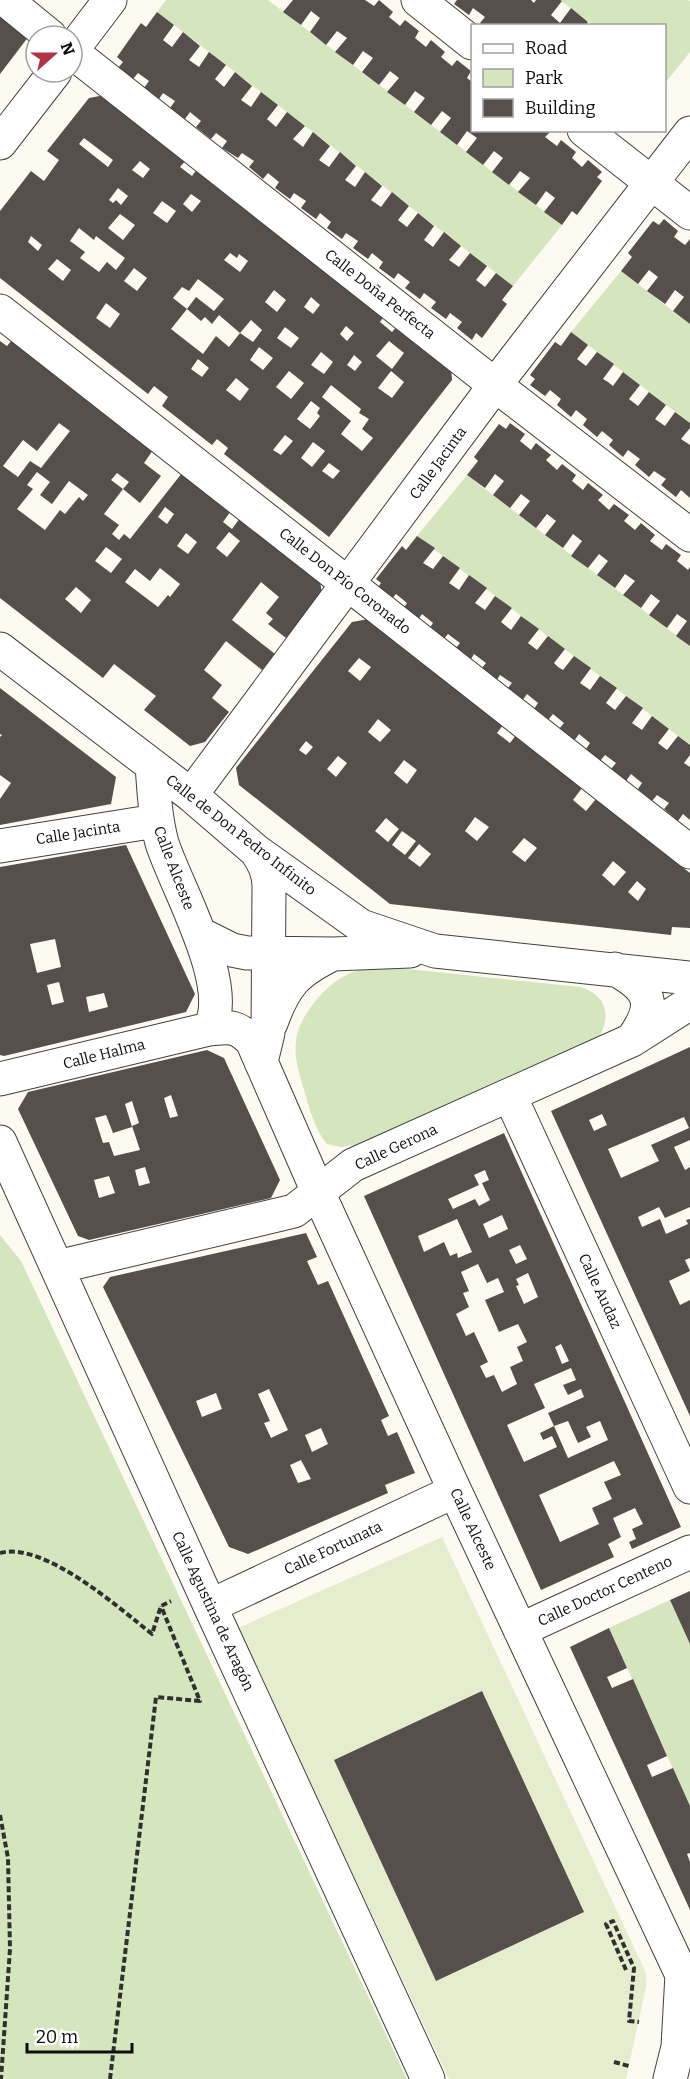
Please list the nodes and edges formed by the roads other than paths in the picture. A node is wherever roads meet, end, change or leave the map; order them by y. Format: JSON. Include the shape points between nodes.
{"nodes":[{"id":1,"x":6,"y":0,"type":"edge"},
{"id":2,"x":110,"y":0,"type":"edge"},
{"id":3,"x":418,"y":0,"type":"edge"},
{"id":4,"x":35,"y":24,"type":"edge"},
{"id":5,"x":84,"y":35,"type":"edge"},
{"id":6,"x":471,"y":42,"type":"edge"},
{"id":7,"x":84,"y":60,"type":"edge"},
{"id":8,"x":46,"y":84,"type":"edge"},
{"id":9,"x":587,"y":132,"type":"edge"},
{"id":10,"x":690,"y":133,"type":"edge"},
{"id":11,"x":0,"y":143,"type":"edge"},
{"id":12,"x":651,"y":183,"type":"junction"},
{"id":13,"x":690,"y":213,"type":"edge"},
{"id":14,"x":0,"y":311,"type":"edge"},
{"id":15,"x":495,"y":385,"type":"junction"},
{"id":16,"x":690,"y":535,"type":"edge"},
{"id":17,"x":349,"y":585,"type":"junction"},
{"id":18,"x":0,"y":649,"type":"edge"},
{"id":19,"x":152,"y":765,"type":"junction"},
{"id":20,"x":191,"y":795,"type":"junction"},
{"id":21,"x":156,"y":821,"type":"junction"},
{"id":22,"x":0,"y":846,"type":"edge"},
{"id":23,"x":256,"y":850,"type":"junction"},
{"id":24,"x":690,"y":852,"type":"edge"},
{"id":25,"x":200,"y":934,"type":"junction"},
{"id":26,"x":435,"y":951,"type":"junction"},
{"id":27,"x":268,"y":954,"type":"junction"},
{"id":28,"x":333,"y":954,"type":"junction"},
{"id":29,"x":615,"y":969,"type":"junction"},
{"id":30,"x":690,"y":978,"type":"edge"},
{"id":31,"x":690,"y":1003,"type":"edge"},
{"id":32,"x":209,"y":1029,"type":"junction"},
{"id":33,"x":632,"y":1040,"type":"junction"},
{"id":34,"x":264,"y":1048,"type":"junction"},
{"id":35,"x":0,"y":1079,"type":"edge"},
{"id":36,"x":510,"y":1096,"type":"junction"},
{"id":37,"x":0,"y":1142,"type":"edge"},
{"id":38,"x":318,"y":1192,"type":"junction"},
{"id":39,"x":0,"y":1196,"type":"edge"},
{"id":40,"x":38,"y":1227,"type":"junction"},
{"id":41,"x":57,"y":1268,"type":"junction"},
{"id":42,"x":690,"y":1487,"type":"edge"},
{"id":43,"x":455,"y":1491,"type":"junction"},
{"id":44,"x":690,"y":1552,"type":"edge"},
{"id":45,"x":210,"y":1605,"type":"junction"},
{"id":46,"x":520,"y":1630,"type":"junction"},
{"id":47,"x":686,"y":1983,"type":"edge"},
{"id":48,"x":428,"y":2079,"type":"edge"},
{"id":49,"x":670,"y":2079,"type":"edge"}],
"edges":[{"from":1,"to":4,"type":"street"},
{"from":2,"to":5,"type":"street"},
{"from":3,"to":6,"type":"street"},
{"from":7,"to":15,"type":"street","name":"Calle Doña Perfecta"},
{"from":8,"to":11,"type":"street"},
{"from":9,"to":12,"type":"street"},
{"from":10,"to":12,"type":"street","name":"Calle Jacinta"},
{"from":12,"to":13,"type":"street"},
{"from":12,"to":15,"type":"street","name":"Calle Jacinta"},
{"from":14,"to":17,"type":"street","name":"Calle Don Pío Coronado"},
{"from":15,"to":16,"type":"street","name":"Calle Doña Perfecta"},
{"from":15,"to":17,"type":"street","name":"Calle Jacinta"},
{"from":17,"to":20,"type":"street","name":"Calle Jacinta"},
{"from":17,"to":24,"type":"street","name":"Calle Don Pío Coronado"},
{"from":18,"to":19,"type":"street","name":"Calle de Don Pedro Infinito"},
{"from":19,"to":20,"type":"street","name":"Calle de Don Pedro Infinito"},
{"from":19,"to":21,"type":"street","name":"Calle Alceste"},
{"from":20,"to":23,"type":"street","name":"Calle de Don Pedro Infinito"},
{"from":21,"to":22,"type":"street","name":"Calle Jacinta"},
{"from":21,"to":25,"type":"street","name":"Calle Alceste"},
{"from":23,"to":26,"type":"street","name":"Calle de Don Pedro Infinito","via":[[362,926]]},
{"from":23,"to":27,"type":"street","name":"Calle Alceste","via":[[269,876]]},
{"from":25,"to":27,"type":"street","via":[[232,950]]},
{"from":25,"to":32,"type":"street","name":"Calle Alceste","via":[[215,988],[214,1020]]},
{"from":26,"to":28,"type":"street"},
{"from":26,"to":29,"type":"street","name":"Calle de Don Pedro Infinito"},
{"from":27,"to":28,"type":"street"},
{"from":27,"to":34,"type":"street","name":"Calle Alceste"},
{"from":28,"to":34,"type":"street","via":[[296,976],[280,998]]},
{"from":29,"to":30,"type":"street","name":"Calle de Don Pedro Infinito"},
{"from":29,"to":33,"type":"street","via":[[642,988],[647,1001],[647,1014]]},
{"from":31,"to":33,"type":"street","name":"Calle Gerona"},
{"from":32,"to":34,"type":"street","name":"Calle Alceste","via":[[231,1026]]},
{"from":32,"to":35,"type":"street","name":"Calle Halma"},
{"from":33,"to":36,"type":"street","name":"Calle Gerona"},
{"from":34,"to":38,"type":"street","name":"Calle Alceste"},
{"from":36,"to":38,"type":"street","name":"Calle Gerona","via":[[353,1165]]},
{"from":36,"to":42,"type":"street","name":"Calle Audaz"},
{"from":37,"to":40,"type":"street","name":"Calle Agustina de Aragón"},
{"from":38,"to":41,"type":"street","name":"Calle Gerona","via":[[294,1211]]},
{"from":38,"to":43,"type":"street","name":"Calle Alceste"},
{"from":39,"to":40,"type":"street"},
{"from":40,"to":41,"type":"street","name":"Calle Agustina de Aragón"},
{"from":41,"to":45,"type":"street","name":"Calle Agustina de Aragón"},
{"from":43,"to":45,"type":"street","name":"Calle Fortunata"},
{"from":43,"to":46,"type":"street","name":"Calle Alceste"},
{"from":44,"to":46,"type":"street","name":"Calle Doctor Centeno"},
{"from":45,"to":48,"type":"street","name":"Calle Agustina de Aragón"},
{"from":46,"to":47,"type":"street","name":"Calle Alceste"},
{"from":47,"to":49,"type":"street"}]}
